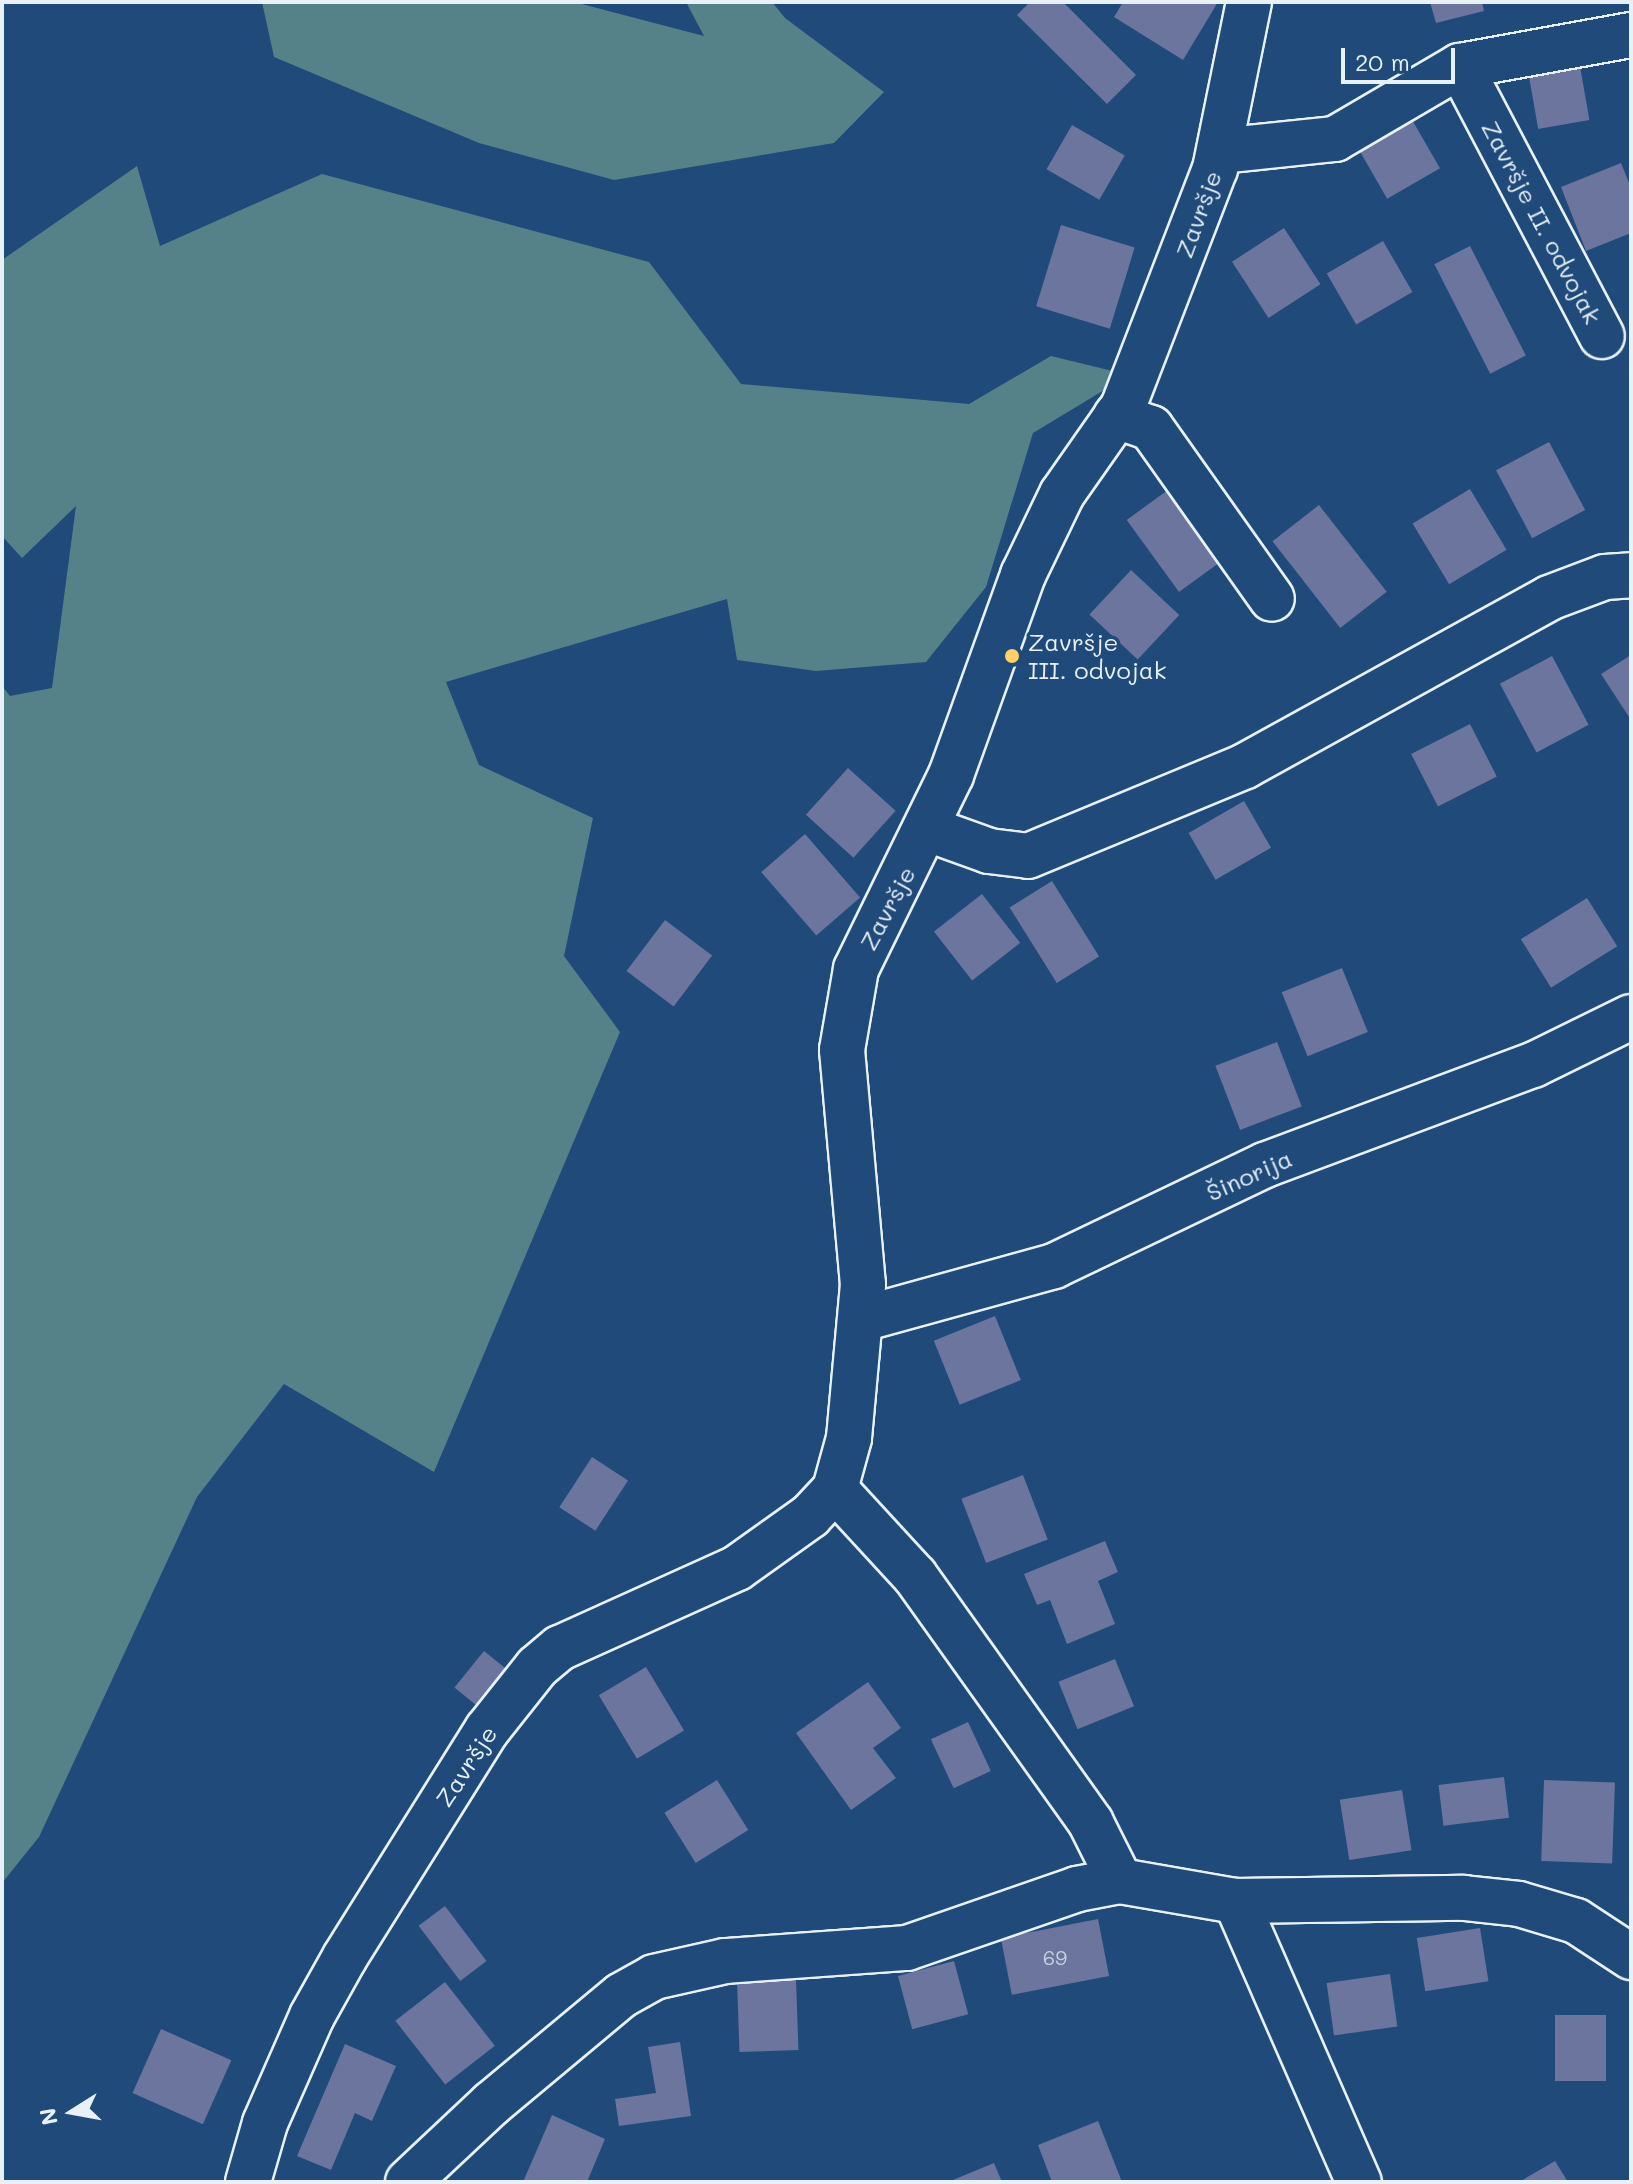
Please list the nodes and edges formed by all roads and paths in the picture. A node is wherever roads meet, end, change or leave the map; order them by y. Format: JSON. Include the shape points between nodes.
{"nodes":[{"id":1,"x":1249,"y":2,"type":"edge"},
{"id":2,"x":1631,"y":35,"type":"edge"},
{"id":3,"x":1460,"y":66,"type":"junction"},
{"id":4,"x":1220,"y":151,"type":"junction"},
{"id":5,"x":1602,"y":336,"type":"dead end"},
{"id":6,"x":1116,"y":416,"type":"junction"},
{"id":7,"x":1631,"y":575,"type":"edge"},
{"id":8,"x":1272,"y":599,"type":"dead end"},
{"id":9,"x":928,"y":829,"type":"junction"},
{"id":10,"x":1631,"y":1017,"type":"edge"},
{"id":11,"x":862,"y":1319,"type":"junction"},
{"id":12,"x":835,"y":1489,"type":"junction"},
{"id":13,"x":1120,"y":1881,"type":"junction"},
{"id":14,"x":1236,"y":1901,"type":"junction"},
{"id":15,"x":1631,"y":1957,"type":"edge"},
{"id":16,"x":248,"y":2182,"type":"edge"},
{"id":17,"x":408,"y":2182,"type":"edge"},
{"id":18,"x":1359,"y":2182,"type":"edge"}],
"edges":[{"from":1,"to":4,"type":"street","name":"Završje"},
{"from":2,"to":3,"type":"street"},
{"from":3,"to":4,"type":"street","via":[[1335,139]]},
{"from":3,"to":5,"type":"street","name":"Završje II. odvojak"},
{"from":4,"to":6,"type":"street","name":"Završje","via":[[1197,224]]},
{"from":6,"to":8,"type":"street","via":[[1151,428]]},
{"from":6,"to":9,"type":"street","name":"Završje","via":[[1062,494],[1023,575]]},
{"from":7,"to":9,"type":"street","via":[[1605,577],[1549,598],[1245,766],[1028,856],[989,851]]},
{"from":9,"to":11,"type":"street","name":"Završje","via":[[873,925],[845,1018],[842,1050],[860,1236]]},
{"from":10,"to":11,"type":"street","name":"Šinorija","via":[[1533,1065],[1265,1165],[1054,1266]]},
{"from":11,"to":12,"type":"street","name":"Završje","via":[[849,1438]]},
{"from":12,"to":13,"type":"street","via":[[915,1576],[1091,1823]]},
{"from":12,"to":16,"type":"street","name":"Završje","via":[[810,1516],[737,1568],[560,1648],[537,1667],[487,1730],[345,1957],[271,2110]]},
{"from":13,"to":14,"type":"street"},
{"from":13,"to":17,"type":"street","via":[[1077,1889],[907,1948],[725,1961],[654,1977],[622,1995],[538,2064]]},
{"from":14,"to":15,"type":"street","via":[[1464,1898],[1519,1904],[1576,1921]]},
{"from":14,"to":18,"type":"street"}]}
